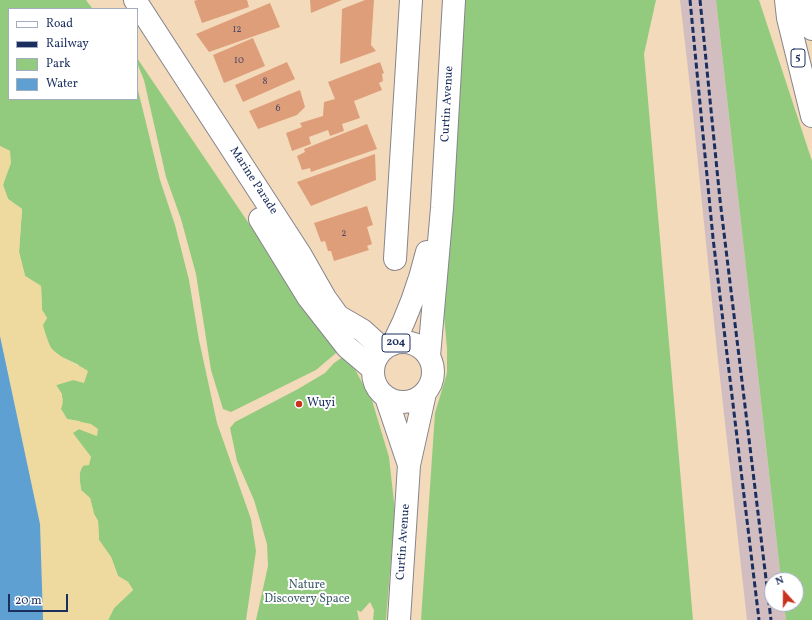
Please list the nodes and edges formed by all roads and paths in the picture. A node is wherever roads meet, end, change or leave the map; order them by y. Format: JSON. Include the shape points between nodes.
{"nodes":[{"id":1,"x":136,"y":0,"type":"edge"},
{"id":2,"x":411,"y":0,"type":"edge"},
{"id":3,"x":454,"y":0,"type":"edge"},
{"id":4,"x":786,"y":0,"type":"edge"},
{"id":5,"x":806,"y":0,"type":"edge"},
{"id":6,"x":138,"y":29,"type":"edge"},
{"id":7,"x":812,"y":29,"type":"edge"},
{"id":8,"x":812,"y":116,"type":"edge"},
{"id":9,"x":442,"y":208,"type":"junction"},
{"id":10,"x":395,"y":259,"type":"dead end"},
{"id":11,"x":388,"y":346,"type":"junction"},
{"id":12,"x":429,"y":356,"type":"junction"},
{"id":13,"x":372,"y":369,"type":"junction"},
{"id":14,"x":425,"y":393,"type":"junction"},
{"id":15,"x":386,"y":397,"type":"junction"},
{"id":16,"x":409,"y":465,"type":"junction"},
{"id":17,"x":399,"y":620,"type":"edge"}],
"edges":[{"from":1,"to":11,"type":"main road","name":"Marine Parade","number":"204","via":[[338,316]]},
{"from":2,"to":10,"type":"main road"},
{"from":3,"to":9,"type":"main road","name":"Curtin Avenue"},
{"from":4,"to":8,"type":"main road","number":"5"},
{"from":5,"to":7,"type":"main road"},
{"from":6,"to":13,"type":"main road","name":"Marine Parade","via":[[308,298],[347,347]]},
{"from":9,"to":11,"type":"main road","name":"Curtin Avenue","via":[[421,279],[405,319]]},
{"from":9,"to":12,"type":"main road","name":"Curtin Avenue"},
{"from":11,"to":12,"type":"main road","number":"204","via":[[403,342],[413,343]]},
{"from":11,"to":13,"type":"main road","number":"204","via":[[378,354]]},
{"from":12,"to":14,"type":"main road","via":[[433,376]]},
{"from":13,"to":15,"type":"main road","via":[[375,385]]},
{"from":14,"to":15,"type":"main road","via":[[410,402],[393,401]]},
{"from":14,"to":16,"type":"main road","name":"Curtin Avenue"},
{"from":15,"to":16,"type":"main road","name":"Curtin Avenue"},
{"from":16,"to":17,"type":"main road","name":"Curtin Avenue"}]}
